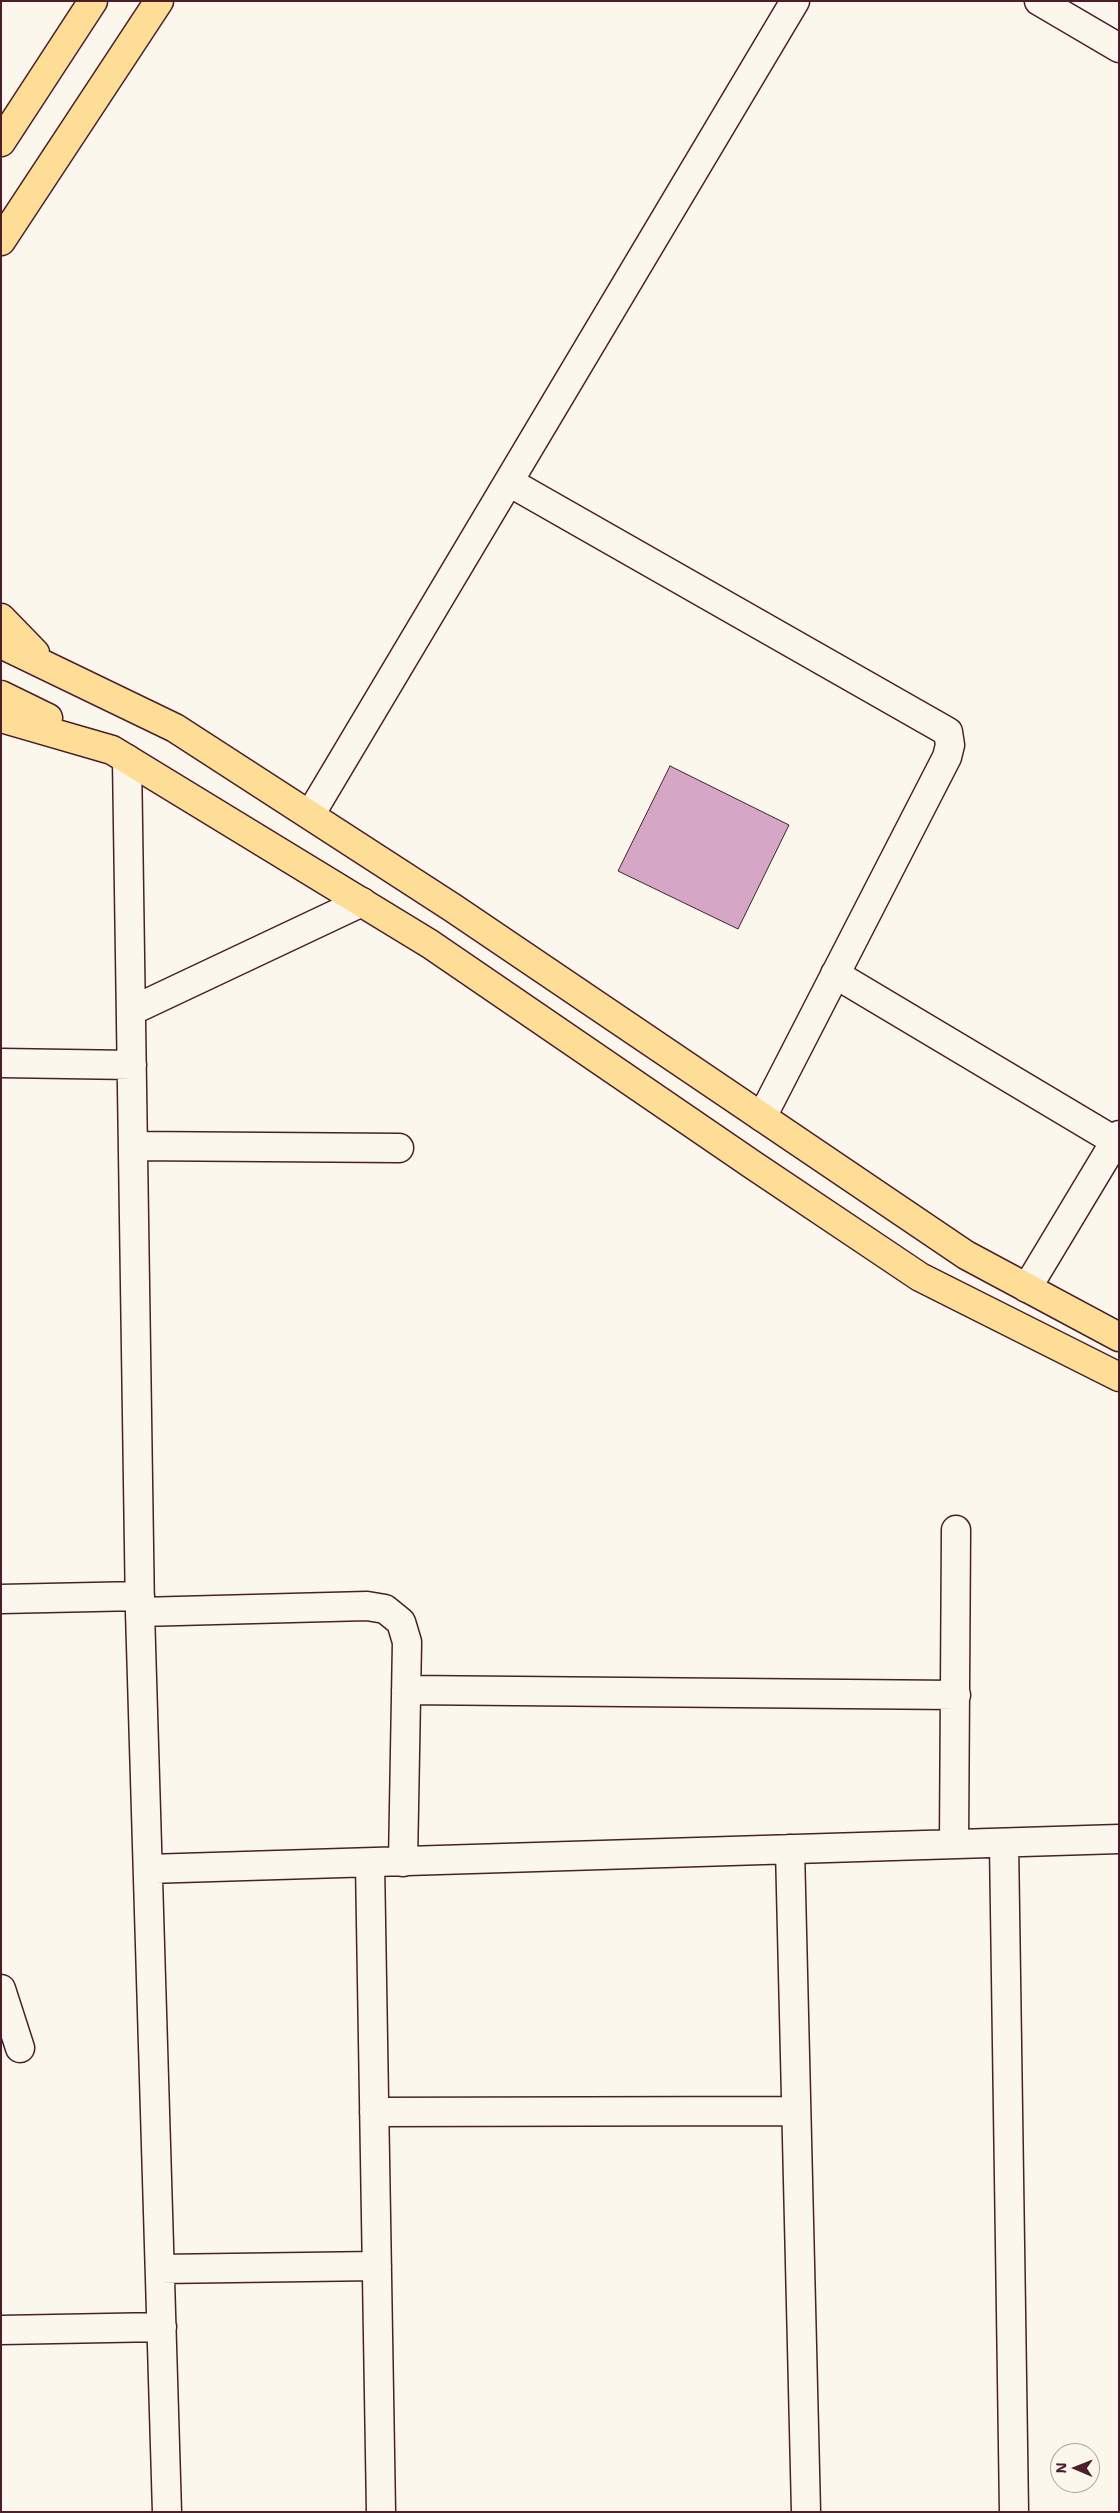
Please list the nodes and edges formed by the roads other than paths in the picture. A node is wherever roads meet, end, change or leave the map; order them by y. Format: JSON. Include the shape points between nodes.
{"nodes":[{"id":1,"x":94,"y":1,"type":"edge"},
{"id":2,"x":159,"y":1,"type":"edge"},
{"id":3,"x":795,"y":1,"type":"edge"},
{"id":4,"x":1039,"y":1,"type":"edge"},
{"id":5,"x":1119,"y":48,"type":"edge"},
{"id":6,"x":1,"y":142,"type":"edge"},
{"id":7,"x":1,"y":241,"type":"edge"},
{"id":8,"x":509,"y":482,"type":"junction"},
{"id":9,"x":1,"y":618,"type":"edge"},
{"id":10,"x":1,"y":644,"type":"edge"},
{"id":11,"x":48,"y":667,"type":"junction"},
{"id":12,"x":1,"y":695,"type":"edge"},
{"id":13,"x":1,"y":718,"type":"edge"},
{"id":14,"x":120,"y":754,"type":"junction"},
{"id":15,"x":310,"y":815,"type":"junction"},
{"id":16,"x":362,"y":902,"type":"junction"},
{"id":17,"x":835,"y":974,"type":"junction"},
{"id":18,"x":131,"y":1011,"type":"junction"},
{"id":19,"x":1,"y":1063,"type":"edge"},
{"id":20,"x":132,"y":1065,"type":"junction"},
{"id":21,"x":762,"y":1117,"type":"junction"},
{"id":22,"x":1117,"y":1138,"type":"edge"},
{"id":23,"x":134,"y":1146,"type":"junction"},
{"id":24,"x":399,"y":1148,"type":"dead end"},
{"id":25,"x":1027,"y":1288,"type":"junction"},
{"id":26,"x":1119,"y":1337,"type":"edge"},
{"id":27,"x":1119,"y":1378,"type":"edge"},
{"id":28,"x":956,"y":1530,"type":"dead end"},
{"id":29,"x":1,"y":1599,"type":"edge"},
{"id":30,"x":140,"y":1604,"type":"junction"},
{"id":31,"x":406,"y":1690,"type":"junction"},
{"id":32,"x":956,"y":1695,"type":"junction"},
{"id":33,"x":1119,"y":1839,"type":"edge"},
{"id":34,"x":1004,"y":1843,"type":"junction"},
{"id":35,"x":954,"y":1844,"type":"junction"},
{"id":36,"x":790,"y":1849,"type":"junction"},
{"id":37,"x":404,"y":1862,"type":"junction"},
{"id":38,"x":370,"y":1863,"type":"junction"},
{"id":39,"x":148,"y":1869,"type":"junction"},
{"id":40,"x":1,"y":1989,"type":"edge"},
{"id":41,"x":20,"y":2048,"type":"dead end"},
{"id":42,"x":796,"y":2111,"type":"junction"},
{"id":43,"x":374,"y":2112,"type":"junction"},
{"id":44,"x":377,"y":2266,"type":"junction"},
{"id":45,"x":160,"y":2269,"type":"junction"},
{"id":46,"x":162,"y":2327,"type":"junction"},
{"id":47,"x":1,"y":2330,"type":"edge"},
{"id":48,"x":168,"y":2512,"type":"edge"},
{"id":49,"x":381,"y":2512,"type":"edge"},
{"id":50,"x":806,"y":2512,"type":"edge"},
{"id":51,"x":1014,"y":2512,"type":"edge"}],
"edges":[{"from":1,"to":6,"type":"main road"},
{"from":2,"to":7,"type":"main road"},
{"from":3,"to":8,"type":"street"},
{"from":4,"to":5,"type":"street"},
{"from":8,"to":15,"type":"street"},
{"from":8,"to":17,"type":"street","via":[[948,732],[950,745],[947,757]]},
{"from":9,"to":11,"type":"main road"},
{"from":10,"to":11,"type":"main road"},
{"from":11,"to":15,"type":"main road","via":[[175,728]]},
{"from":12,"to":14,"type":"main road"},
{"from":13,"to":14,"type":"main road"},
{"from":14,"to":16,"type":"main road"},
{"from":14,"to":18,"type":"street"},
{"from":15,"to":21,"type":"main road"},
{"from":16,"to":18,"type":"street"},
{"from":16,"to":27,"type":"main road","via":[[430,944],[920,1277]]},
{"from":17,"to":21,"type":"street"},
{"from":17,"to":22,"type":"street"},
{"from":18,"to":20,"type":"street"},
{"from":19,"to":20,"type":"street"},
{"from":20,"to":23,"type":"street"},
{"from":21,"to":25,"type":"main road","via":[[966,1255]]},
{"from":22,"to":25,"type":"street"},
{"from":23,"to":24,"type":"street"},
{"from":23,"to":30,"type":"street"},
{"from":25,"to":26,"type":"main road"},
{"from":28,"to":32,"type":"street"},
{"from":29,"to":30,"type":"street"},
{"from":30,"to":31,"type":"street","via":[[367,1606],[385,1609],[401,1622],[407,1642]]},
{"from":30,"to":39,"type":"street"},
{"from":31,"to":32,"type":"street"},
{"from":31,"to":37,"type":"street"},
{"from":32,"to":35,"type":"street"},
{"from":33,"to":34,"type":"street"},
{"from":34,"to":35,"type":"street"},
{"from":34,"to":51,"type":"street"},
{"from":35,"to":36,"type":"street"},
{"from":36,"to":37,"type":"street"},
{"from":36,"to":42,"type":"street"},
{"from":37,"to":38,"type":"street"},
{"from":38,"to":39,"type":"street"},
{"from":38,"to":43,"type":"street"},
{"from":39,"to":45,"type":"street"},
{"from":40,"to":41,"type":"street"},
{"from":42,"to":43,"type":"street"},
{"from":42,"to":50,"type":"street"},
{"from":43,"to":44,"type":"street"},
{"from":44,"to":45,"type":"street"},
{"from":44,"to":49,"type":"street"},
{"from":45,"to":46,"type":"street"},
{"from":46,"to":47,"type":"street"},
{"from":46,"to":48,"type":"street"}]}
